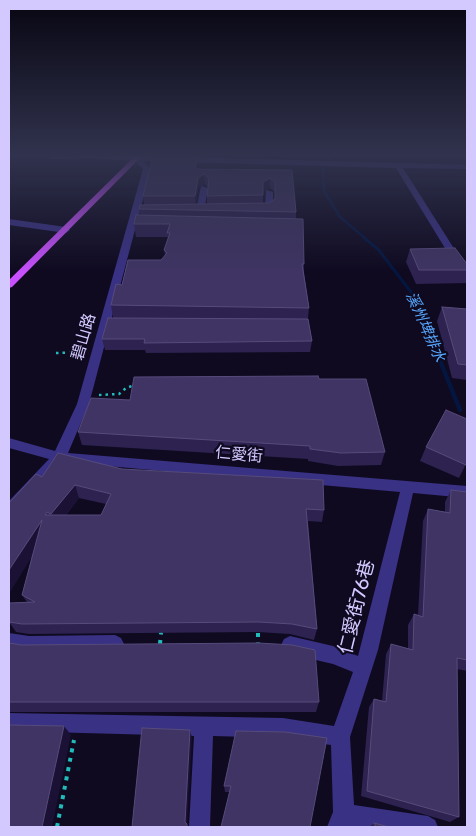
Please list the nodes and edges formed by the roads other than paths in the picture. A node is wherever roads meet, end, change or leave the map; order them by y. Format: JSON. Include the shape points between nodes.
{"nodes":[{"id":1,"x":102,"y":194,"type":"edge"},
{"id":2,"x":143,"y":194,"type":"edge"},
{"id":3,"x":204,"y":194,"type":"edge"},
{"id":4,"x":269,"y":194,"type":"edge"},
{"id":5,"x":416,"y":194,"type":"edge"},
{"id":6,"x":251,"y":209,"type":"edge"},
{"id":7,"x":191,"y":211,"type":"edge"},
{"id":8,"x":9,"y":222,"type":"edge"},
{"id":9,"x":66,"y":230,"type":"junction"},
{"id":10,"x":467,"y":276,"type":"edge"},
{"id":11,"x":9,"y":285,"type":"edge"},
{"id":12,"x":9,"y":443,"type":"edge"},
{"id":13,"x":59,"y":457,"type":"junction"},
{"id":14,"x":408,"y":486,"type":"junction"},
{"id":15,"x":467,"y":492,"type":"edge"},
{"id":16,"x":9,"y":510,"type":"edge"},
{"id":17,"x":9,"y":642,"type":"edge"},
{"id":18,"x":258,"y":643,"type":"edge"},
{"id":19,"x":131,"y":644,"type":"edge"},
{"id":20,"x":364,"y":667,"type":"junction"},
{"id":21,"x":9,"y":722,"type":"edge"},
{"id":22,"x":204,"y":725,"type":"junction"},
{"id":23,"x":340,"y":737,"type":"junction"},
{"id":24,"x":343,"y":823,"type":"edge"},
{"id":25,"x":199,"y":827,"type":"edge"},
{"id":26,"x":428,"y":827,"type":"edge"}],
"edges":[{"from":1,"to":9,"type":"main road"},
{"from":2,"to":13,"type":"street","name":"碧山路","via":[[110,324]]},
{"from":3,"to":7,"type":"street","via":[[203,210]]},
{"from":4,"to":6,"type":"street","via":[[269,209]]},
{"from":5,"to":10,"type":"street"},
{"from":8,"to":9,"type":"street"},
{"from":9,"to":11,"type":"main road"},
{"from":12,"to":13,"type":"street","name":"仁愛街"},
{"from":13,"to":14,"type":"street","name":"仁愛街"},
{"from":13,"to":16,"type":"street","name":"碧山路"},
{"from":14,"to":15,"type":"street","name":"仁愛街"},
{"from":14,"to":20,"type":"street","name":"仁愛街76巷"},
{"from":17,"to":19,"type":"street","via":[[29,645]]},
{"from":18,"to":20,"type":"street","via":[[319,651]]},
{"from":20,"to":23,"type":"street","name":"仁愛街76巷"},
{"from":21,"to":22,"type":"street"},
{"from":22,"to":23,"type":"street","via":[[283,728]]},
{"from":22,"to":25,"type":"street"},
{"from":23,"to":24,"type":"street"},
{"from":24,"to":26,"type":"street"}]}
